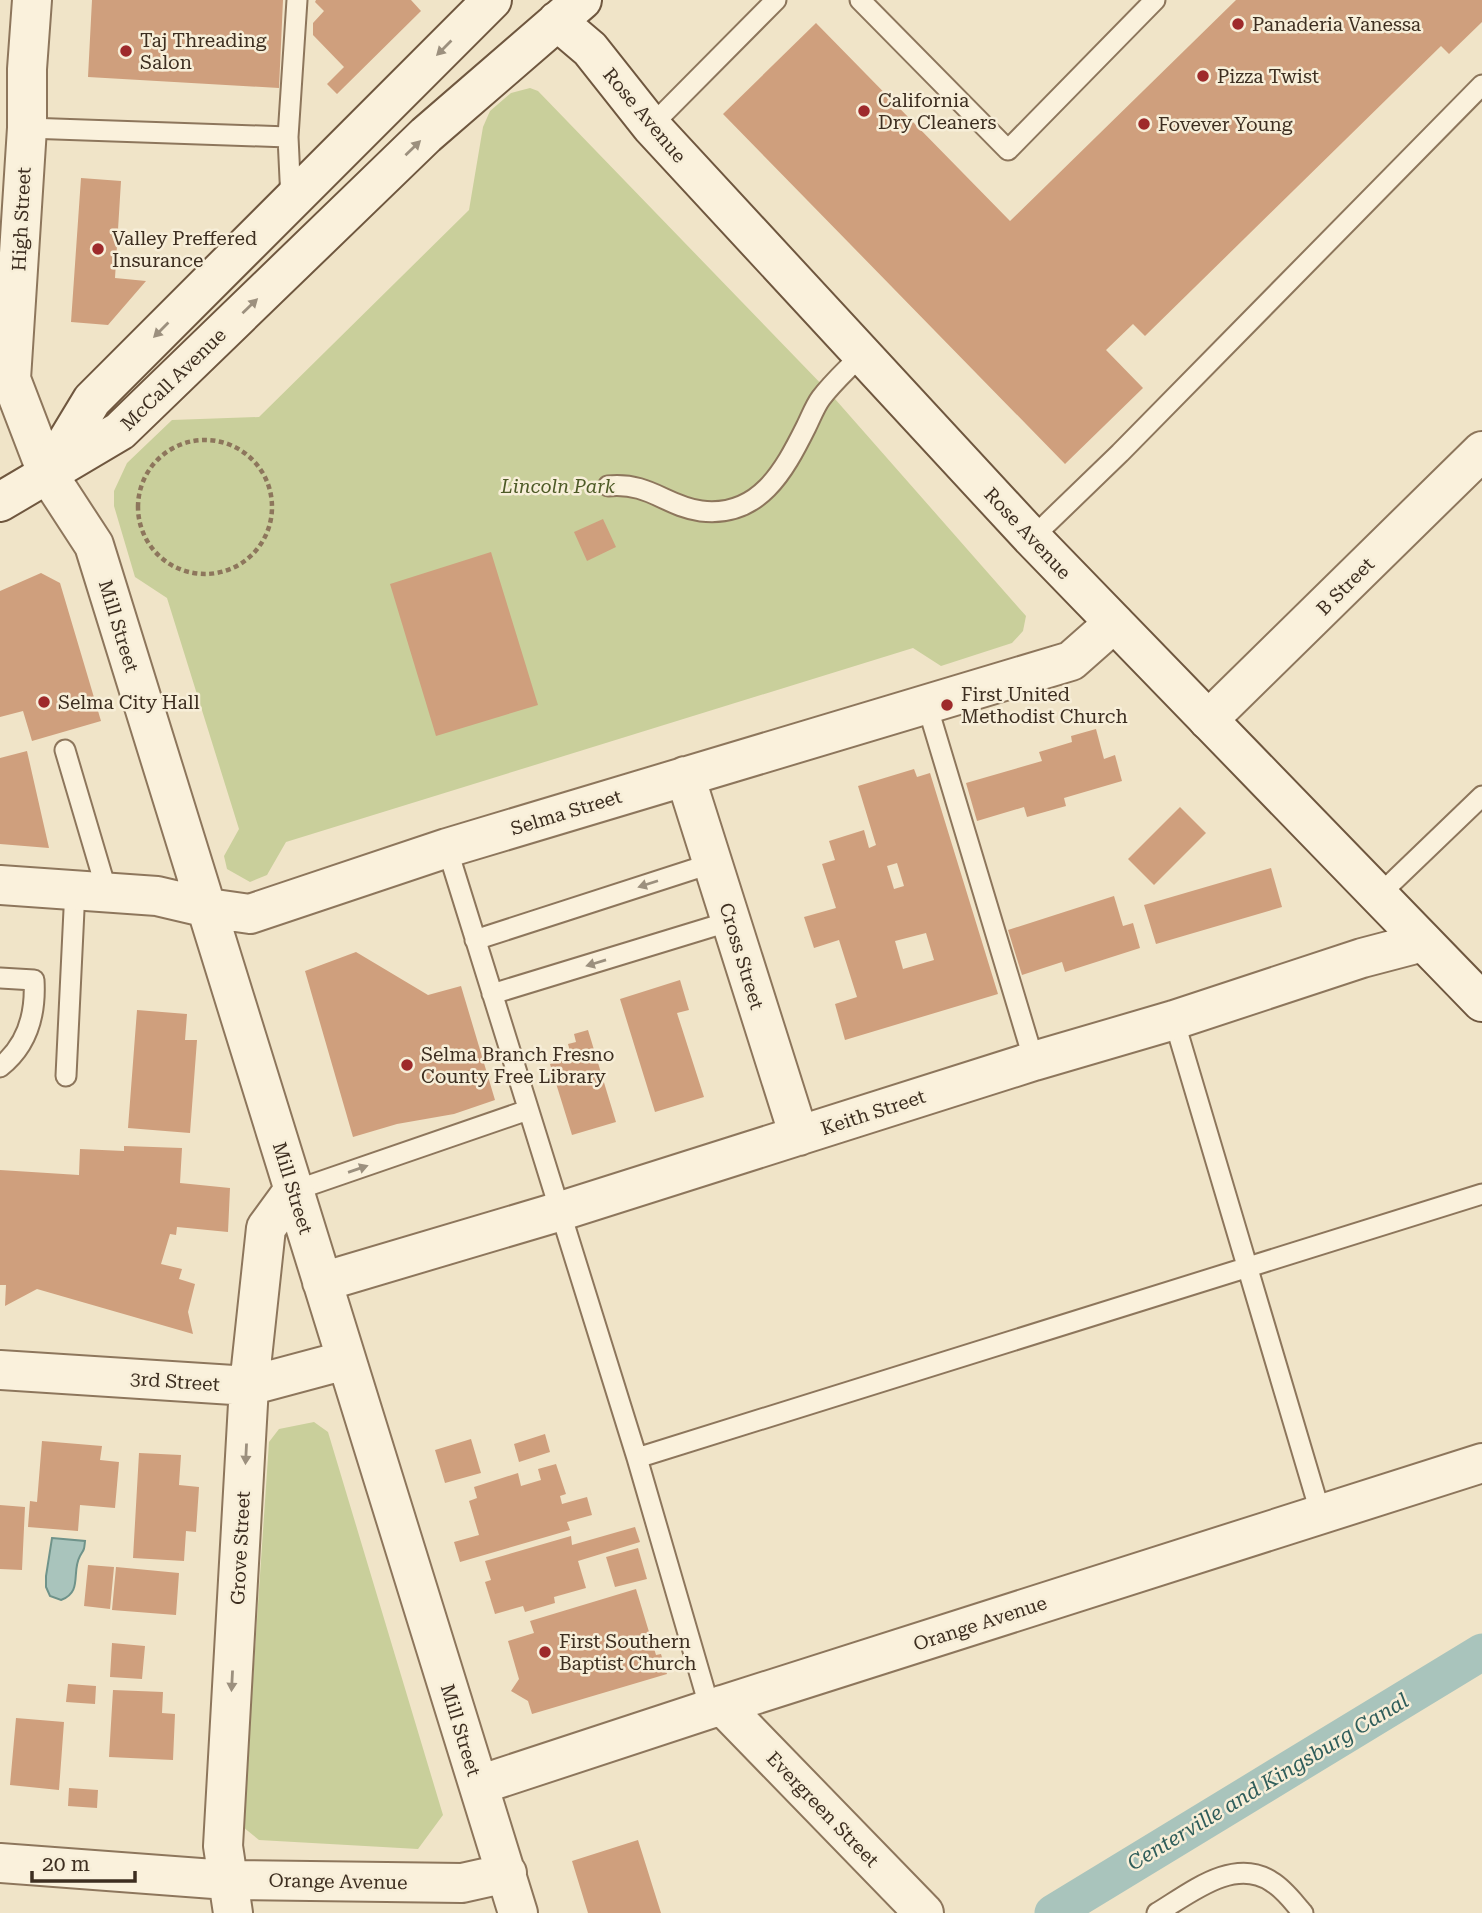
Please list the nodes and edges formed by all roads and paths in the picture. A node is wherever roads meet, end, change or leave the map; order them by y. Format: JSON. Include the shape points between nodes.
{"nodes":[{"id":1,"x":32,"y":0,"type":"edge"},
{"id":2,"x":297,"y":0,"type":"edge"},
{"id":3,"x":492,"y":0,"type":"edge"},
{"id":4,"x":595,"y":0,"type":"edge"},
{"id":5,"x":776,"y":0,"type":"edge"},
{"id":6,"x":860,"y":0,"type":"edge"},
{"id":7,"x":1155,"y":0,"type":"edge"},
{"id":8,"x":564,"y":7,"type":"edge"},
{"id":9,"x":590,"y":49,"type":"junction"},
{"id":10,"x":1482,"y":85,"type":"edge"},
{"id":11,"x":651,"y":126,"type":"junction"},
{"id":12,"x":27,"y":128,"type":"junction"},
{"id":13,"x":288,"y":137,"type":"junction"},
{"id":14,"x":291,"y":200,"type":"junction"},
{"id":15,"x":862,"y":354,"type":"junction"},
{"id":16,"x":185,"y":442,"type":"joint"},
{"id":17,"x":1482,"y":451,"type":"edge"},
{"id":18,"x":47,"y":473,"type":"junction"},
{"id":19,"x":608,"y":486,"type":"dead end"},
{"id":20,"x":0,"y":502,"type":"edge"},
{"id":21,"x":1032,"y":538,"type":"junction"},
{"id":22,"x":1114,"y":623,"type":"junction"},
{"id":23,"x":927,"y":705,"type":"junction"},
{"id":24,"x":1208,"y":720,"type":"junction"},
{"id":25,"x":65,"y":750,"type":"dead end"},
{"id":26,"x":685,"y":776,"type":"junction"},
{"id":27,"x":1482,"y":796,"type":"edge"},
{"id":28,"x":447,"y":848,"type":"junction"},
{"id":29,"x":713,"y":863,"type":"junction"},
{"id":30,"x":0,"y":885,"type":"edge"},
{"id":31,"x":91,"y":890,"type":"junction"},
{"id":32,"x":1378,"y":897,"type":"junction"},
{"id":33,"x":208,"y":908,"type":"junction"},
{"id":34,"x":731,"y":921,"type":"junction"},
{"id":35,"x":475,"y":940,"type":"junction"},
{"id":36,"x":1423,"y":942,"type":"junction"},
{"id":37,"x":0,"y":978,"type":"edge"},
{"id":38,"x":492,"y":994,"type":"junction"},
{"id":39,"x":1482,"y":1002,"type":"edge"},
{"id":40,"x":1174,"y":1020,"type":"junction"},
{"id":41,"x":1034,"y":1061,"type":"junction"},
{"id":42,"x":0,"y":1067,"type":"edge"},
{"id":43,"x":66,"y":1076,"type":"dead end"},
{"id":44,"x":528,"y":1110,"type":"junction"},
{"id":45,"x":799,"y":1136,"type":"junction"},
{"id":46,"x":293,"y":1191,"type":"junction"},
{"id":47,"x":1482,"y":1194,"type":"edge"},
{"id":48,"x":561,"y":1211,"type":"junction"},
{"id":49,"x":1246,"y":1268,"type":"junction"},
{"id":50,"x":322,"y":1282,"type":"junction"},
{"id":51,"x":346,"y":1360,"type":"junction"},
{"id":52,"x":0,"y":1370,"type":"edge"},
{"id":53,"x":250,"y":1386,"type":"junction"},
{"id":54,"x":637,"y":1458,"type":"junction"},
{"id":55,"x":1482,"y":1463,"type":"edge"},
{"id":56,"x":1321,"y":1515,"type":"junction"},
{"id":57,"x":716,"y":1707,"type":"junction"},
{"id":58,"x":478,"y":1785,"type":"junction"},
{"id":59,"x":0,"y":1863,"type":"edge"},
{"id":60,"x":507,"y":1873,"type":"junction"},
{"id":61,"x":230,"y":1896,"type":"edge"},
{"id":62,"x":519,"y":1913,"type":"edge"},
{"id":63,"x":925,"y":1913,"type":"edge"},
{"id":64,"x":1157,"y":1913,"type":"edge"},
{"id":65,"x":1304,"y":1913,"type":"edge"}],
"edges":[{"from":1,"to":12,"type":"street","name":"High Street"},
{"from":2,"to":13,"type":"lane"},
{"from":3,"to":14,"type":"street","one_way":true},
{"from":4,"to":9,"type":"street","name":"Rose Avenue"},
{"from":5,"to":11,"type":"lane"},
{"from":6,"to":7,"type":"lane","via":[[1008,150]]},
{"from":8,"to":9,"type":"street","name":"Rose Avenue"},
{"from":18,"to":8,"type":"street","name":"McCall Avenue","one_way":true,"via":[[120,431]]},
{"from":9,"to":11,"type":"street","name":"Rose Avenue"},
{"from":10,"to":21,"type":"lane"},
{"from":11,"to":15,"type":"street","name":"Rose Avenue"},
{"from":12,"to":13,"type":"lane"},
{"from":12,"to":18,"type":"street","name":"High Street","via":[[12,379]]},
{"from":13,"to":14,"type":"lane"},
{"from":14,"to":18,"type":"street","one_way":true,"via":[[92,400]]},
{"from":15,"to":19,"type":"lane","via":[[821,398],[782,470],[748,504],[701,511],[651,491]]},
{"from":15,"to":21,"type":"street","name":"Rose Avenue"},
{"from":16,"to":16,"type":"path","via":[[225,443],[243,451],[267,482],[272,501],[271,521],[252,555],[217,573],[198,574],[164,560],[151,547],[138,513],[145,477],[155,462]]},
{"from":17,"to":24,"type":"street","name":"B Street"},
{"from":18,"to":20,"type":"street","name":"McCall Avenue"},
{"from":18,"to":33,"type":"street","name":"Mill Street","via":[[94,545]]},
{"from":21,"to":22,"type":"street","name":"Rose Avenue"},
{"from":22,"to":23,"type":"street","name":"Selma Street","via":[[1071,661]]},
{"from":22,"to":24,"type":"street","name":"Rose Avenue"},
{"from":23,"to":26,"type":"street","name":"Selma Street"},
{"from":23,"to":41,"type":"lane"},
{"from":24,"to":32,"type":"street","name":"Rose Avenue"},
{"from":25,"to":31,"type":"lane"},
{"from":26,"to":28,"type":"street","name":"Selma Street"},
{"from":26,"to":29,"type":"street","name":"Cross Street"},
{"from":27,"to":32,"type":"lane"},
{"from":28,"to":33,"type":"street","name":"Selma Street","via":[[250,914]]},
{"from":28,"to":35,"type":"lane"},
{"from":29,"to":34,"type":"street","name":"Cross Street"},
{"from":29,"to":35,"type":"lane","one_way":true},
{"from":30,"to":31,"type":"street","name":"Selma Street"},
{"from":31,"to":33,"type":"street","name":"Selma Street","via":[[158,896]]},
{"from":31,"to":43,"type":"lane"},
{"from":32,"to":36,"type":"street","name":"Rose Avenue"},
{"from":33,"to":46,"type":"street","name":"Mill Street"},
{"from":34,"to":38,"type":"lane","one_way":true},
{"from":34,"to":45,"type":"street","name":"Cross Street"},
{"from":35,"to":38,"type":"lane"},
{"from":36,"to":39,"type":"street","name":"Rose Avenue"},
{"from":36,"to":40,"type":"street","name":"Keith Street"},
{"from":37,"to":42,"type":"lane","via":[[34,980],[35,997],[22,1042]]},
{"from":38,"to":44,"type":"lane"},
{"from":40,"to":41,"type":"street","name":"Keith Street"},
{"from":40,"to":49,"type":"lane"},
{"from":41,"to":45,"type":"street","name":"Keith Street"},
{"from":46,"to":44,"type":"lane","one_way":true},
{"from":44,"to":48,"type":"lane"},
{"from":45,"to":48,"type":"street","name":"Keith Street"},
{"from":46,"to":50,"type":"street","name":"Mill Street"},
{"from":46,"to":53,"type":"street","name":"Grove Street","via":[[266,1228]]},
{"from":47,"to":49,"type":"lane"},
{"from":48,"to":50,"type":"street","name":"Keith Street"},
{"from":48,"to":54,"type":"lane"},
{"from":49,"to":54,"type":"lane"},
{"from":49,"to":56,"type":"lane"},
{"from":50,"to":51,"type":"street","name":"Mill Street"},
{"from":51,"to":53,"type":"street","name":"3rd Street"},
{"from":51,"to":58,"type":"street","name":"Mill Street"},
{"from":52,"to":53,"type":"street","name":"3rd Street"},
{"from":53,"to":61,"type":"street","name":"Grove Street","one_way":true,"via":[[223,1846]]},
{"from":54,"to":57,"type":"lane"},
{"from":55,"to":56,"type":"street","name":"Orange Avenue"},
{"from":56,"to":57,"type":"street","name":"Orange Avenue"},
{"from":57,"to":58,"type":"street","name":"Orange Avenue"},
{"from":57,"to":63,"type":"street","name":"Evergreen Street"},
{"from":58,"to":60,"type":"street","name":"Mill Street"},
{"from":59,"to":61,"type":"street","name":"Orange Avenue"},
{"from":60,"to":61,"type":"street","name":"Orange Avenue","via":[[462,1883]]},
{"from":60,"to":62,"type":"street","name":"Mill Street"},
{"from":64,"to":65,"type":"lane","via":[[1216,1879],[1249,1874],[1274,1882]]}]}
